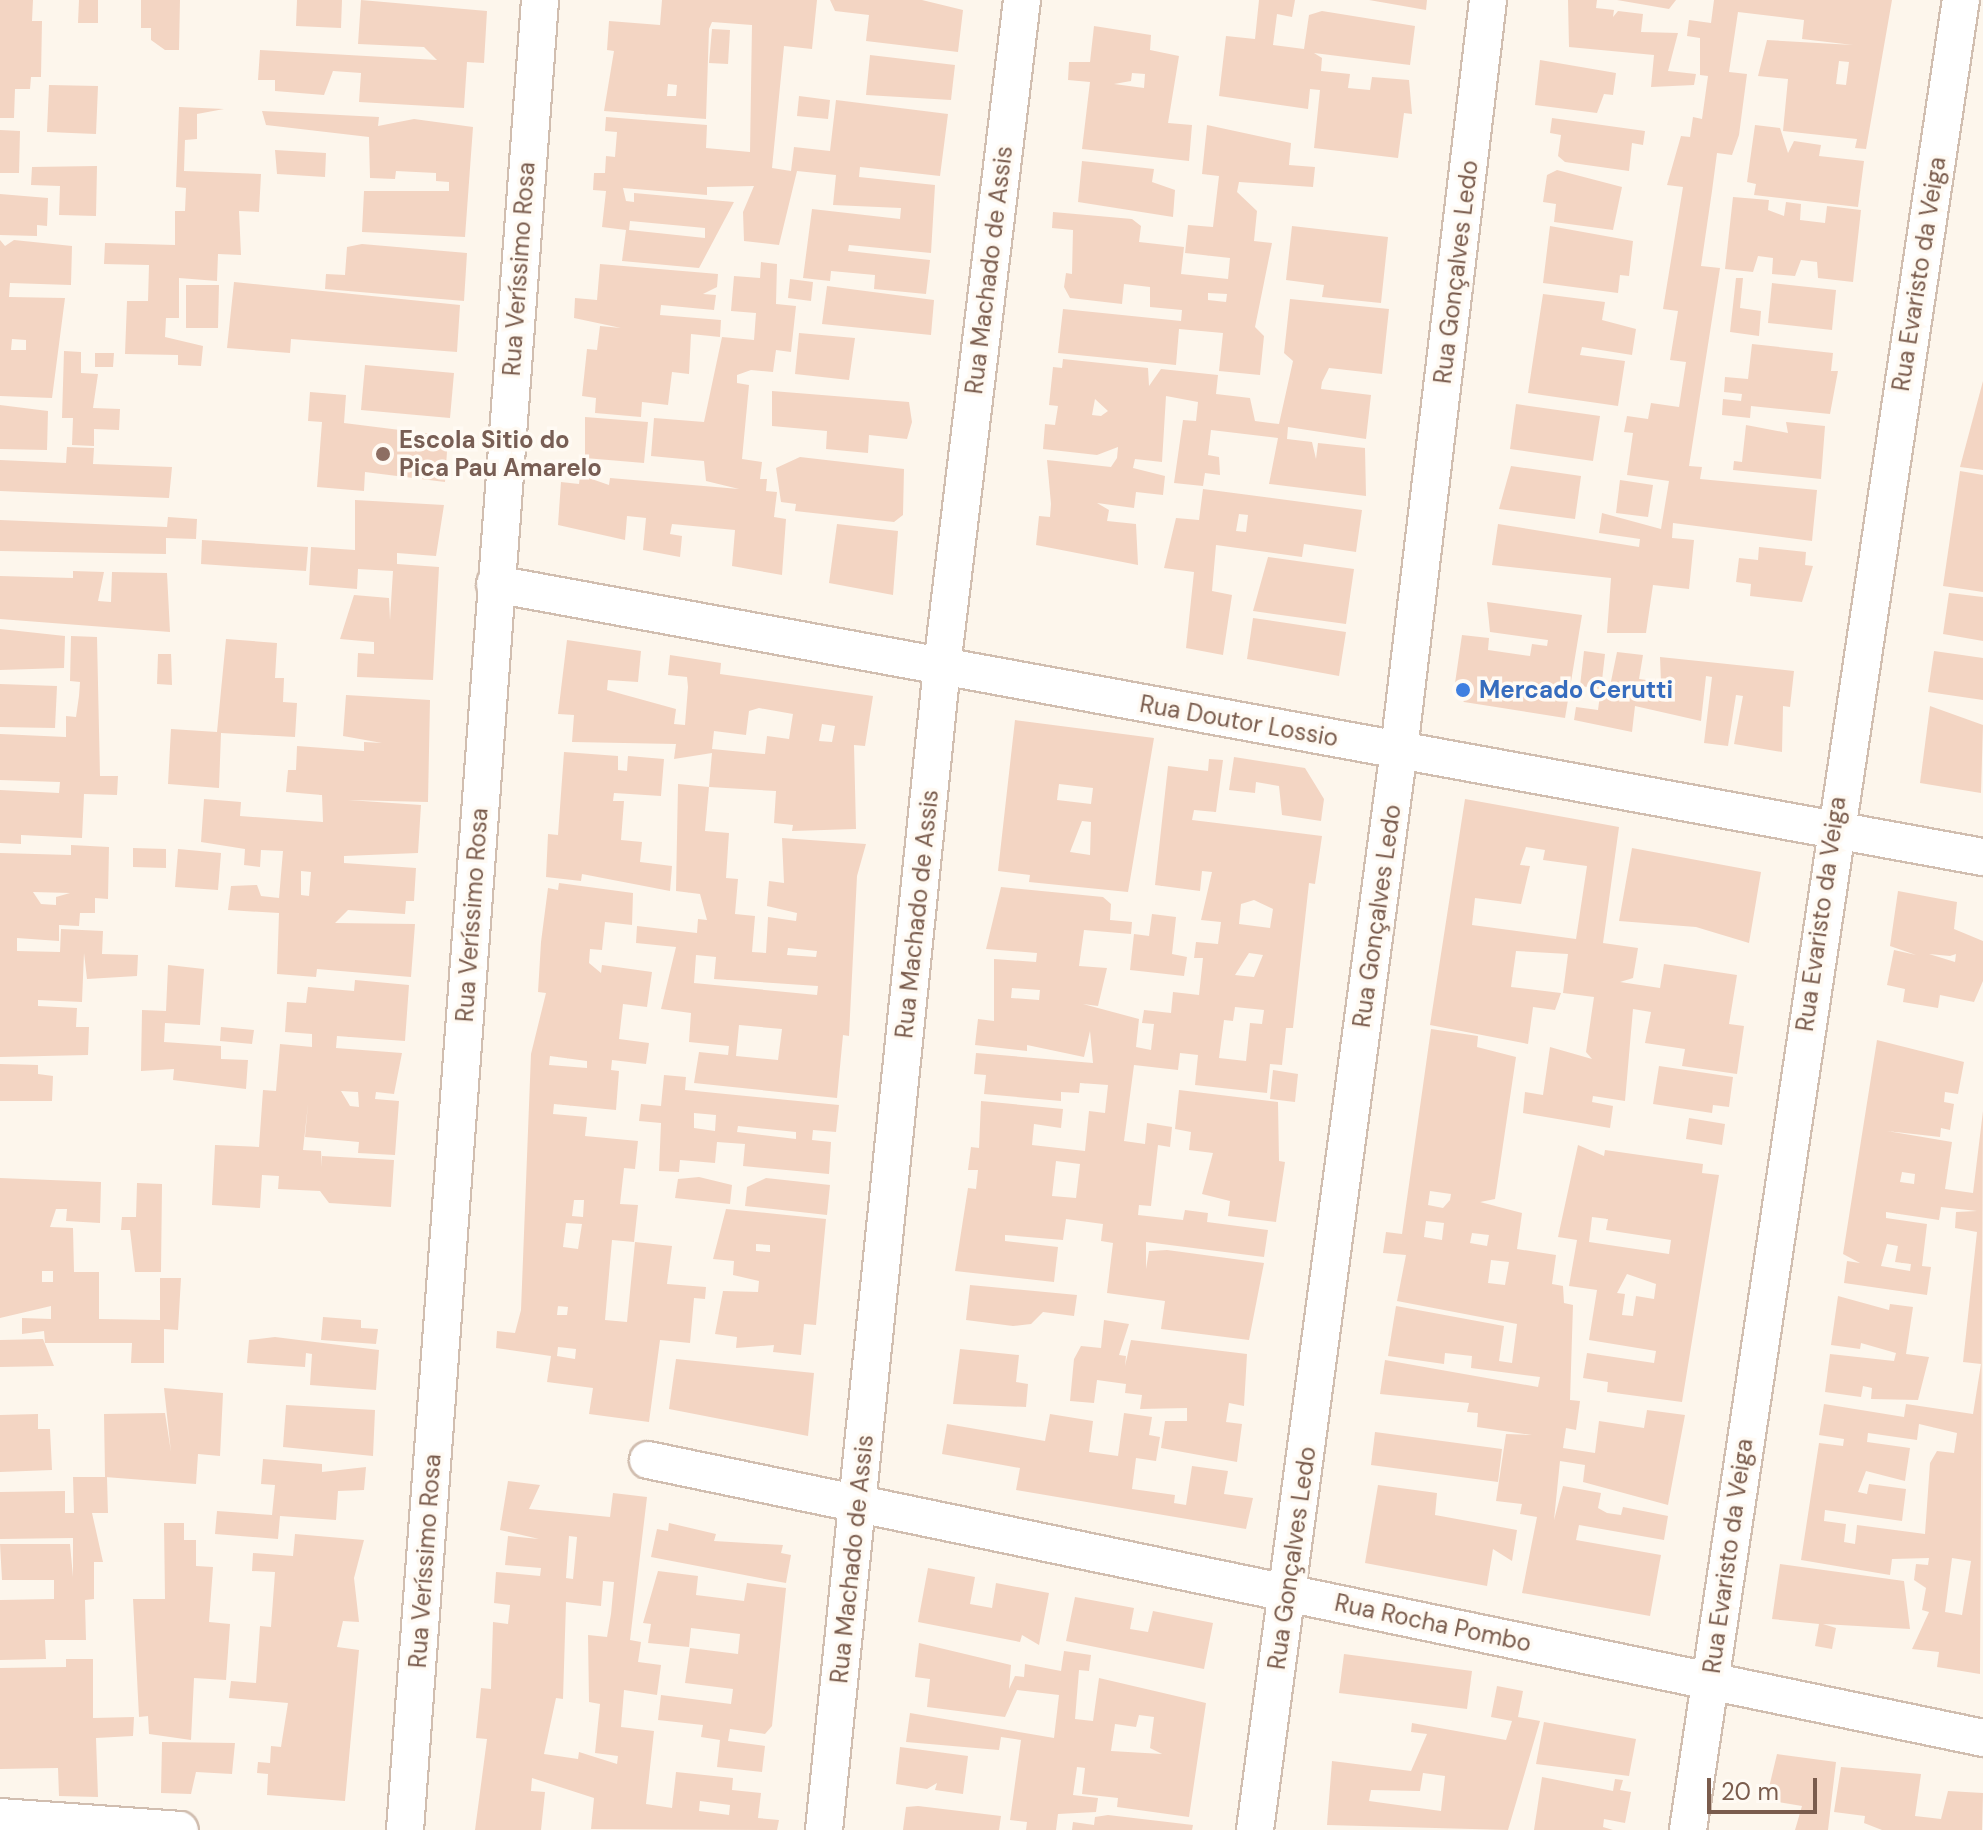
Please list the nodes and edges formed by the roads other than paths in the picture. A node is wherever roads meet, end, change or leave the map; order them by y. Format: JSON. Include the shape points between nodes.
{"nodes":[{"id":1,"x":540,"y":0,"type":"edge"},
{"id":2,"x":1022,"y":0,"type":"edge"},
{"id":3,"x":1488,"y":0,"type":"edge"},
{"id":4,"x":1961,"y":0,"type":"edge"},
{"id":5,"x":495,"y":584,"type":"junction"},
{"id":6,"x":942,"y":666,"type":"junction"},
{"id":7,"x":1399,"y":750,"type":"junction"},
{"id":8,"x":1833,"y":830,"type":"junction"},
{"id":9,"x":1983,"y":857,"type":"edge"},
{"id":10,"x":648,"y":1460,"type":"dead end"},
{"id":11,"x":858,"y":1503,"type":"junction"},
{"id":12,"x":1287,"y":1593,"type":"junction"},
{"id":13,"x":1710,"y":1681,"type":"junction"},
{"id":14,"x":1983,"y":1738,"type":"edge"},
{"id":15,"x":0,"y":1817,"type":"edge"},
{"id":16,"x":180,"y":1830,"type":"edge"},
{"id":17,"x":405,"y":1830,"type":"edge"},
{"id":18,"x":824,"y":1830,"type":"edge"},
{"id":19,"x":1255,"y":1830,"type":"edge"},
{"id":20,"x":1688,"y":1830,"type":"edge"}],
"edges":[{"from":1,"to":5,"type":"street","name":"Rua Veríssimo Rosa"},
{"from":2,"to":6,"type":"street","name":"Rua Machado de Assis"},
{"from":3,"to":7,"type":"street","name":"Rua Gonçalves Ledo"},
{"from":4,"to":8,"type":"street","name":"Rua Evaristo da Veiga"},
{"from":5,"to":6,"type":"street","name":"Rua Doutor Lossio"},
{"from":5,"to":17,"type":"street","name":"Rua Veríssimo Rosa"},
{"from":6,"to":7,"type":"street","name":"Rua Doutor Lossio"},
{"from":6,"to":11,"type":"street","name":"Rua Machado de Assis"},
{"from":7,"to":8,"type":"street","name":"Rua Doutor Lossio"},
{"from":7,"to":12,"type":"street","name":"Rua Gonçalves Ledo"},
{"from":8,"to":9,"type":"street","name":"Rua Doutor Lossio"},
{"from":8,"to":13,"type":"street","name":"Rua Evaristo da Veiga"},
{"from":10,"to":11,"type":"street","name":"Rua Rocha Pombo"},
{"from":11,"to":12,"type":"street","name":"Rua Rocha Pombo"},
{"from":11,"to":18,"type":"street","name":"Rua Machado de Assis"},
{"from":12,"to":13,"type":"street","name":"Rua Rocha Pombo"},
{"from":12,"to":19,"type":"street","name":"Rua Gonçalves Ledo"},
{"from":13,"to":14,"type":"street","name":"Rua Rocha Pombo"},
{"from":13,"to":20,"type":"street","name":"Rua Evaristo da Veiga"},
{"from":15,"to":16,"type":"street"}]}
